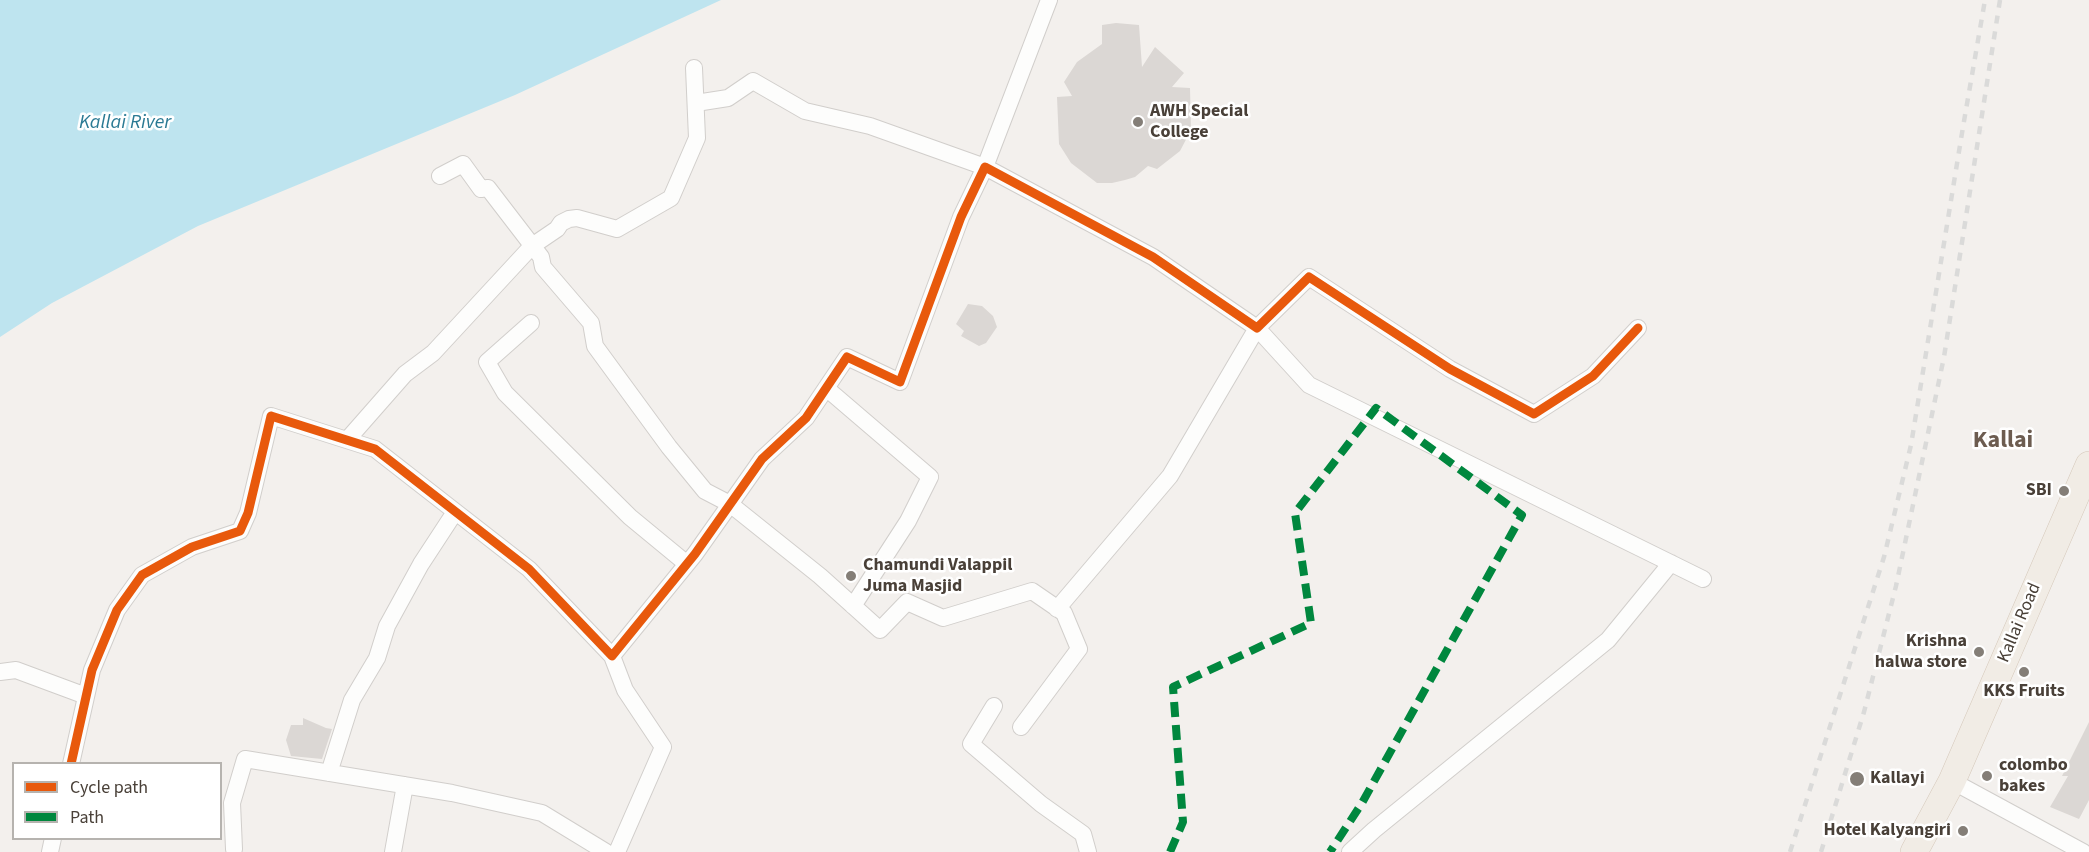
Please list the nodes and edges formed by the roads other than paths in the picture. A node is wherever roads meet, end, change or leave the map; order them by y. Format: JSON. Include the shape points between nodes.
{"nodes":[{"id":1,"x":1049,"y":0,"type":"edge"},
{"id":2,"x":694,"y":68,"type":"dead end"},
{"id":3,"x":696,"y":103,"type":"junction"},
{"id":4,"x":985,"y":167,"type":"junction"},
{"id":5,"x":440,"y":176,"type":"dead end"},
{"id":6,"x":532,"y":246,"type":"junction"},
{"id":7,"x":531,"y":322,"type":"dead end"},
{"id":8,"x":1257,"y":328,"type":"junction"},
{"id":9,"x":1638,"y":328,"type":"dead end"},
{"id":10,"x":826,"y":388,"type":"junction"},
{"id":11,"x":347,"y":440,"type":"junction"},
{"id":12,"x":2089,"y":465,"type":"edge"},
{"id":13,"x":730,"y":504,"type":"junction"},
{"id":14,"x":455,"y":512,"type":"junction"},
{"id":15,"x":1671,"y":563,"type":"junction"},
{"id":16,"x":687,"y":564,"type":"junction"},
{"id":17,"x":1703,"y":579,"type":"dead end"},
{"id":18,"x":853,"y":606,"type":"junction"},
{"id":19,"x":1057,"y":609,"type":"junction"},
{"id":20,"x":612,"y":656,"type":"junction"},
{"id":21,"x":0,"y":672,"type":"edge"},
{"id":22,"x":86,"y":696,"type":"junction"},
{"id":23,"x":994,"y":706,"type":"dead end"},
{"id":24,"x":1021,"y":727,"type":"dead end"},
{"id":25,"x":70,"y":762,"type":"edge"},
{"id":26,"x":329,"y":773,"type":"junction"},
{"id":27,"x":1952,"y":781,"type":"junction"},
{"id":28,"x":405,"y":785,"type":"junction"},
{"id":29,"x":234,"y":849,"type":"dead end"},
{"id":30,"x":393,"y":852,"type":"edge"},
{"id":31,"x":606,"y":852,"type":"edge"},
{"id":32,"x":617,"y":852,"type":"edge"},
{"id":33,"x":1088,"y":852,"type":"edge"},
{"id":34,"x":1350,"y":852,"type":"edge"},
{"id":35,"x":1914,"y":852,"type":"edge"},
{"id":36,"x":2083,"y":852,"type":"edge"}],
"edges":[{"from":1,"to":4,"type":"street"},
{"from":2,"to":3,"type":"street"},
{"from":3,"to":4,"type":"street","via":[[728,98],[753,81],[805,111],[870,126]]},
{"from":3,"to":6,"type":"street","via":[[697,138],[671,198],[616,229],[569,219]]},
{"from":4,"to":8,"type":"street","via":[[1153,257]]},
{"from":4,"to":10,"type":"street","via":[[961,217],[900,382],[847,357]]},
{"from":5,"to":6,"type":"street","via":[[463,164],[481,189],[488,188]]},
{"from":6,"to":11,"type":"street","via":[[433,353],[405,374]]},
{"from":6,"to":13,"type":"street","via":[[543,267],[591,323],[595,346],[669,447],[705,491]]},
{"from":7,"to":16,"type":"street","via":[[487,362],[506,393],[630,517]]},
{"from":8,"to":9,"type":"street","via":[[1309,277],[1450,369],[1534,414],[1593,376]]},
{"from":8,"to":15,"type":"street","via":[[1309,385]]},
{"from":8,"to":19,"type":"street","via":[[1170,476]]},
{"from":10,"to":13,"type":"street","via":[[806,418],[762,459]]},
{"from":10,"to":18,"type":"street","via":[[930,477],[908,521]]},
{"from":11,"to":14,"type":"street","via":[[375,449]]},
{"from":11,"to":22,"type":"street","via":[[271,416],[248,513],[240,531],[192,547],[142,575],[117,610],[92,670]]},
{"from":12,"to":27,"type":"main road","name":"Kallai Road"},
{"from":13,"to":16,"type":"street"},
{"from":13,"to":18,"type":"street"},
{"from":14,"to":20,"type":"street","via":[[529,569]]},
{"from":14,"to":26,"type":"street","via":[[387,626],[376,658],[352,700]]},
{"from":15,"to":17,"type":"street"},
{"from":15,"to":34,"type":"street","via":[[1608,640]]},
{"from":16,"to":20,"type":"street"},
{"from":18,"to":19,"type":"street","via":[[880,630],[907,602],[943,618],[1032,591]]},
{"from":19,"to":24,"type":"street","via":[[1064,613],[1079,649]]},
{"from":20,"to":32,"type":"street","via":[[625,690],[663,747]]},
{"from":21,"to":22,"type":"street","via":[[16,670]]},
{"from":22,"to":25,"type":"street"},
{"from":23,"to":33,"type":"street","via":[[971,744],[1083,834]]},
{"from":26,"to":28,"type":"street"},
{"from":26,"to":29,"type":"street","via":[[245,759],[232,802]]},
{"from":27,"to":35,"type":"main road","name":"Kallai Road"},
{"from":27,"to":36,"type":"street"},
{"from":28,"to":30,"type":"street"},
{"from":28,"to":31,"type":"street","via":[[542,813]]}]}
